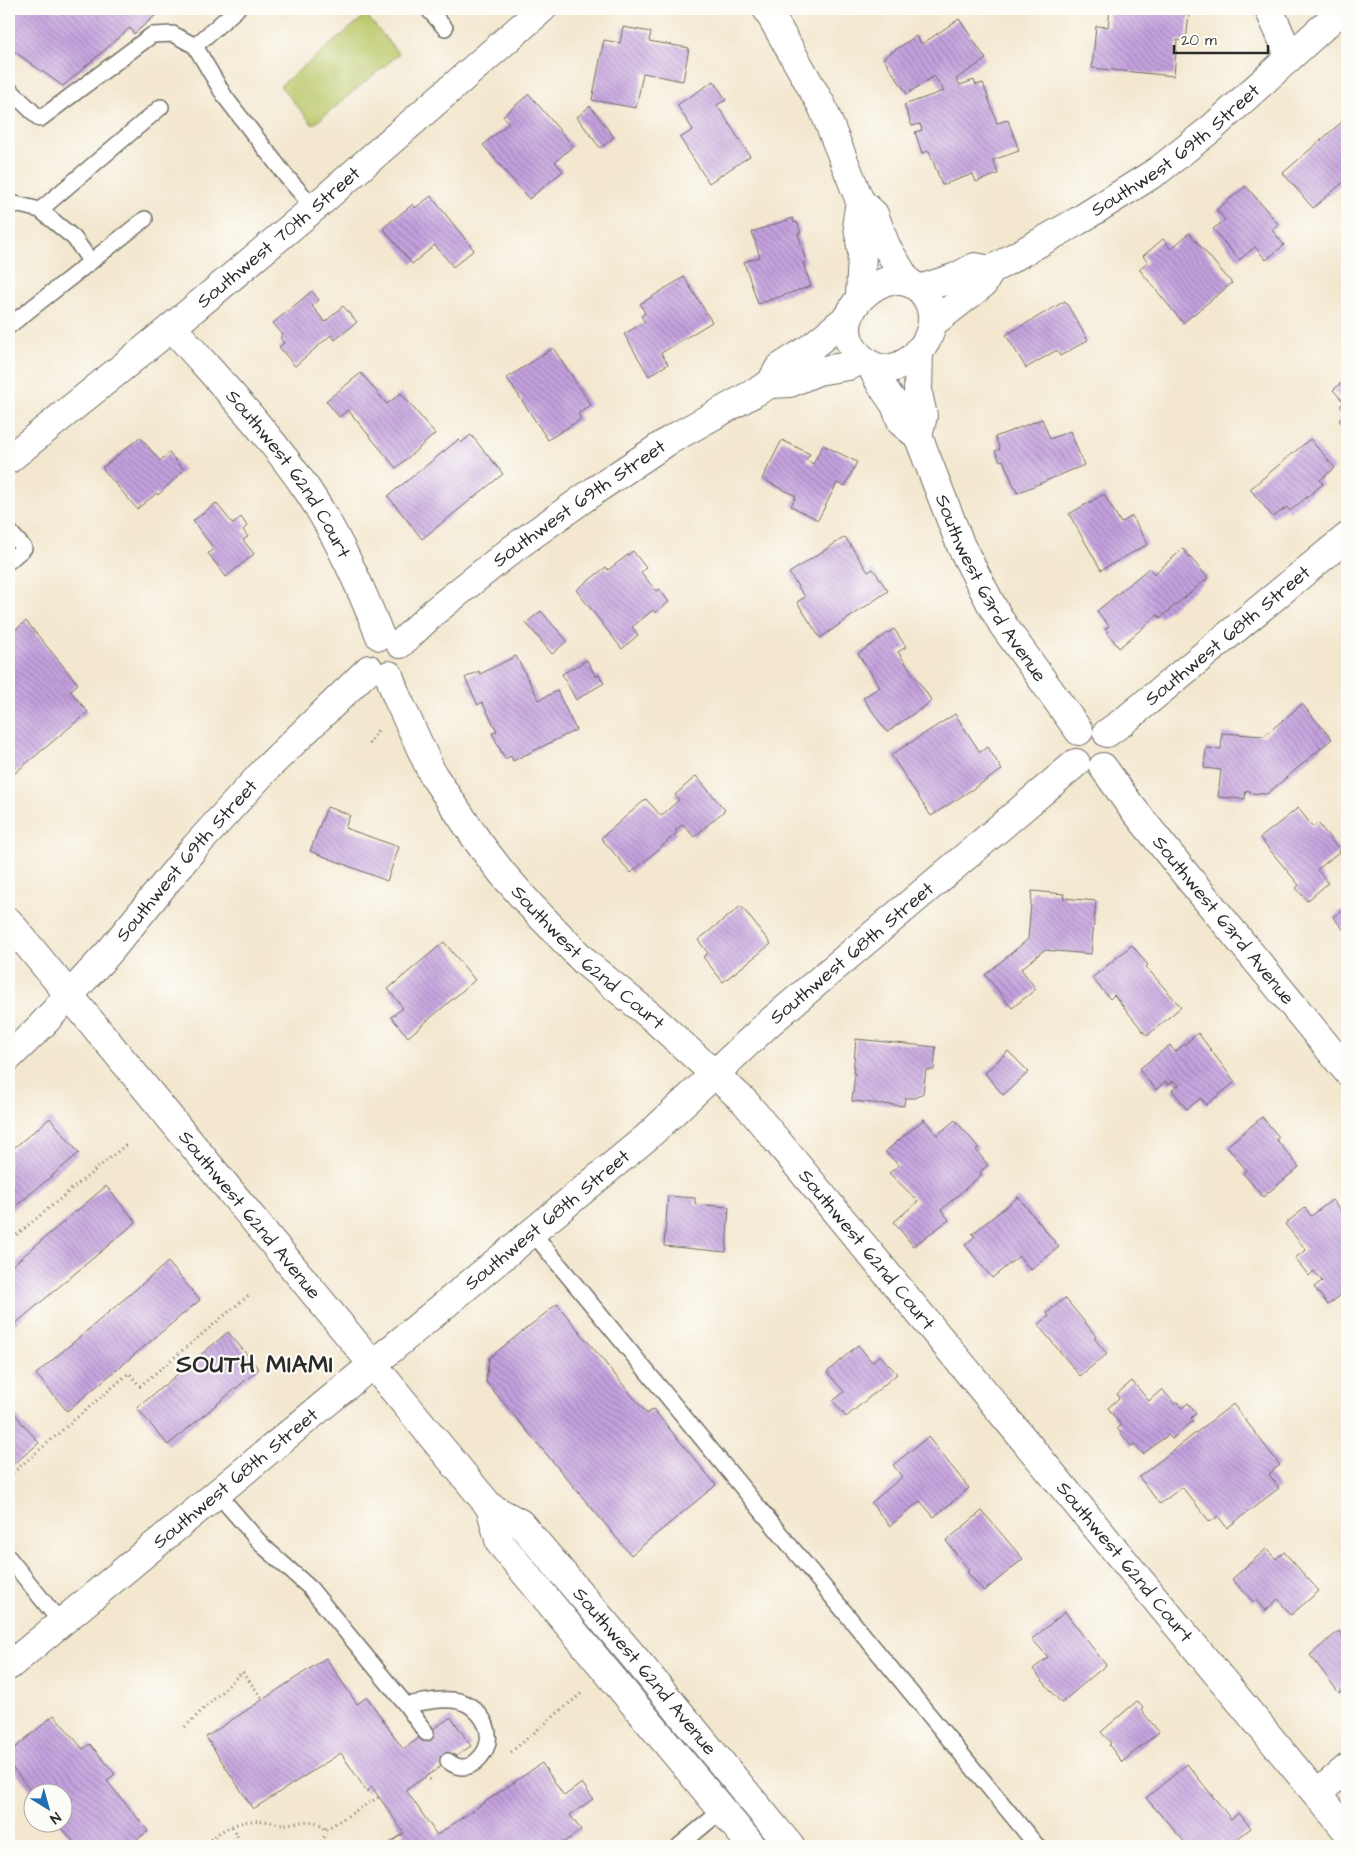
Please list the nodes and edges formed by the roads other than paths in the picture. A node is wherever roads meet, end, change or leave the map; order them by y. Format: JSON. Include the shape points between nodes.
{"nodes":[{"id":1,"x":237,"y":9,"type":"edge"},
{"id":2,"x":428,"y":9,"type":"edge"},
{"id":3,"x":542,"y":9,"type":"edge"},
{"id":4,"x":767,"y":9,"type":"edge"},
{"id":5,"x":1269,"y":9,"type":"edge"},
{"id":6,"x":1343,"y":9,"type":"edge"},
{"id":7,"x":445,"y":28,"type":"dead end"},
{"id":8,"x":195,"y":46,"type":"junction"},
{"id":9,"x":1290,"y":57,"type":"junction"},
{"id":10,"x":9,"y":89,"type":"edge"},
{"id":11,"x":162,"y":108,"type":"dead end"},
{"id":12,"x":9,"y":201,"type":"edge"},
{"id":13,"x":860,"y":201,"type":"junction"},
{"id":14,"x":314,"y":208,"type":"junction"},
{"id":15,"x":40,"y":210,"type":"junction"},
{"id":16,"x":145,"y":219,"type":"dead end"},
{"id":17,"x":91,"y":262,"type":"junction"},
{"id":18,"x":991,"y":270,"type":"junction"},
{"id":19,"x":913,"y":285,"type":"junction"},
{"id":20,"x":855,"y":306,"type":"junction"},
{"id":21,"x":933,"y":323,"type":"junction"},
{"id":22,"x":9,"y":326,"type":"edge"},
{"id":23,"x":172,"y":327,"type":"junction"},
{"id":24,"x":919,"y":350,"type":"junction"},
{"id":25,"x":867,"y":363,"type":"junction"},
{"id":26,"x":770,"y":384,"type":"junction"},
{"id":27,"x":918,"y":436,"type":"junction"},
{"id":28,"x":9,"y":459,"type":"edge"},
{"id":29,"x":9,"y":531,"type":"edge"},
{"id":30,"x":1347,"y":537,"type":"edge"},
{"id":31,"x":9,"y":561,"type":"edge"},
{"id":32,"x":390,"y":640,"type":"junction"},
{"id":33,"x":379,"y":672,"type":"junction"},
{"id":34,"x":1079,"y":731,"type":"junction"},
{"id":35,"x":1107,"y":733,"type":"junction"},
{"id":36,"x":1076,"y":763,"type":"junction"},
{"id":37,"x":1103,"y":767,"type":"junction"},
{"id":38,"x":9,"y":922,"type":"edge"},
{"id":39,"x":68,"y":996,"type":"junction"},
{"id":40,"x":9,"y":1057,"type":"edge"},
{"id":41,"x":1347,"y":1071,"type":"edge"},
{"id":42,"x":714,"y":1074,"type":"junction"},
{"id":43,"x":532,"y":1232,"type":"junction"},
{"id":44,"x":374,"y":1364,"type":"junction"},
{"id":45,"x":217,"y":1493,"type":"junction"},
{"id":46,"x":490,"y":1507,"type":"junction"},
{"id":47,"x":9,"y":1558,"type":"edge"},
{"id":48,"x":61,"y":1623,"type":"junction"},
{"id":49,"x":9,"y":1666,"type":"edge"},
{"id":50,"x":406,"y":1705,"type":"junction"},
{"id":51,"x":426,"y":1733,"type":"dead end"},
{"id":52,"x":448,"y":1761,"type":"dead end"},
{"id":53,"x":1347,"y":1768,"type":"edge"},
{"id":54,"x":1317,"y":1794,"type":"junction"},
{"id":55,"x":722,"y":1810,"type":"junction"},
{"id":56,"x":1347,"y":1831,"type":"edge"},
{"id":57,"x":679,"y":1846,"type":"edge"},
{"id":58,"x":752,"y":1846,"type":"edge"},
{"id":59,"x":790,"y":1846,"type":"edge"},
{"id":60,"x":1037,"y":1846,"type":"edge"}],
"edges":[{"from":1,"to":8,"type":"lane"},
{"from":2,"to":7,"type":"lane"},
{"from":3,"to":14,"type":"street","name":"Southwest 70th Street"},
{"from":4,"to":13,"type":"street","via":[[822,106]]},
{"from":5,"to":9,"type":"street"},
{"from":6,"to":9,"type":"street","name":"Southwest 69th Street"},
{"from":8,"to":10,"type":"lane","via":[[173,34],[152,35],[40,119]]},
{"from":8,"to":14,"type":"lane","via":[[225,97]]},
{"from":9,"to":18,"type":"street","name":"Southwest 69th Street","via":[[1206,133],[1159,170]]},
{"from":11,"to":15,"type":"lane"},
{"from":12,"to":15,"type":"lane"},
{"from":13,"to":19,"type":"street","via":[[874,214],[886,246]]},
{"from":13,"to":20,"type":"street","via":[[857,220],[862,253]]},
{"from":14,"to":23,"type":"street","name":"Southwest 70th Street"},
{"from":15,"to":17,"type":"lane","via":[[74,238]]},
{"from":16,"to":17,"type":"lane"},
{"from":17,"to":22,"type":"lane"},
{"from":18,"to":19,"type":"street","name":"Southwest 69th Street","via":[[975,267],[956,277]]},
{"from":18,"to":21,"type":"street","name":"Southwest 69th Street","via":[[982,284]]},
{"from":19,"to":20,"type":"street","via":[[889,280]]},
{"from":19,"to":21,"type":"street","via":[[930,305]]},
{"from":20,"to":25,"type":"street","via":[[848,334],[850,342]]},
{"from":20,"to":26,"type":"street","name":"Southwest 69th Street","via":[[810,348],[779,368]]},
{"from":21,"to":24,"type":"street","via":[[928,340]]},
{"from":23,"to":28,"type":"street","name":"Southwest 70th Street"},
{"from":23,"to":32,"type":"street","name":"Southwest 62nd Court","via":[[257,425],[308,491]]},
{"from":24,"to":25,"type":"street","via":[[892,368],[882,369]]},
{"from":24,"to":27,"type":"street","via":[[918,393],[923,416]]},
{"from":25,"to":26,"type":"street","name":"Southwest 69th Street","via":[[818,371],[790,384]]},
{"from":25,"to":27,"type":"street","name":"Southwest 63rd Avenue","via":[[895,405],[902,424]]},
{"from":26,"to":32,"type":"street","name":"Southwest 69th Street","via":[[670,440],[589,494],[434,611]]},
{"from":27,"to":34,"type":"street","name":"Southwest 63rd Avenue","via":[[961,546],[991,604]]},
{"from":29,"to":31,"type":"lane","via":[[24,548]]},
{"from":30,"to":35,"type":"street","name":"Southwest 68th Street"},
{"from":32,"to":33,"type":"street","name":"Southwest 69th Street","via":[[374,639],[366,650],[365,656]]},
{"from":33,"to":39,"type":"street","name":"Southwest 69th Street","via":[[298,736],[246,790]]},
{"from":33,"to":42,"type":"street","name":"Southwest 62nd Court","via":[[396,695],[433,775],[502,872],[586,963]]},
{"from":34,"to":35,"type":"street","via":[[1088,726]]},
{"from":34,"to":36,"type":"street","via":[[1070,746]]},
{"from":35,"to":37,"type":"street","via":[[1114,748],[1113,755]]},
{"from":36,"to":37,"type":"street","via":[[1083,769]]},
{"from":36,"to":42,"type":"street","name":"Southwest 68th Street","via":[[769,1023]]},
{"from":37,"to":41,"type":"street","name":"Southwest 63rd Avenue","via":[[1182,871]]},
{"from":38,"to":39,"type":"street","name":"Southwest 62nd Avenue"},
{"from":39,"to":40,"type":"street","name":"Southwest 69th Street"},
{"from":39,"to":44,"type":"street","name":"Southwest 62nd Avenue"},
{"from":42,"to":43,"type":"street","name":"Southwest 68th Street","via":[[647,1137]]},
{"from":42,"to":54,"type":"street","name":"Southwest 62nd Court","via":[[744,1102]]},
{"from":43,"to":44,"type":"street","name":"Southwest 68th Street"},
{"from":43,"to":60,"type":"lane"},
{"from":44,"to":45,"type":"street","name":"Southwest 68th Street"},
{"from":44,"to":46,"type":"street","name":"Southwest 62nd Avenue"},
{"from":45,"to":48,"type":"street","name":"Southwest 68th Street"},
{"from":45,"to":50,"type":"lane","via":[[262,1545],[310,1588]]},
{"from":46,"to":55,"type":"street","name":"Southwest 62nd Avenue","via":[[500,1543]]},
{"from":46,"to":59,"type":"street","name":"Southwest 62nd Avenue","via":[[520,1523]]},
{"from":47,"to":48,"type":"lane"},
{"from":48,"to":49,"type":"street","name":"Southwest 68th Street"},
{"from":50,"to":51,"type":"lane"},
{"from":50,"to":52,"type":"lane","via":[[452,1700],[478,1712],[487,1731],[485,1750],[468,1766]]},
{"from":53,"to":54,"type":"street"},
{"from":54,"to":56,"type":"street","name":"Southwest 62nd Court"},
{"from":55,"to":57,"type":"lane"},
{"from":55,"to":58,"type":"street","name":"Southwest 62nd Avenue"}]}
